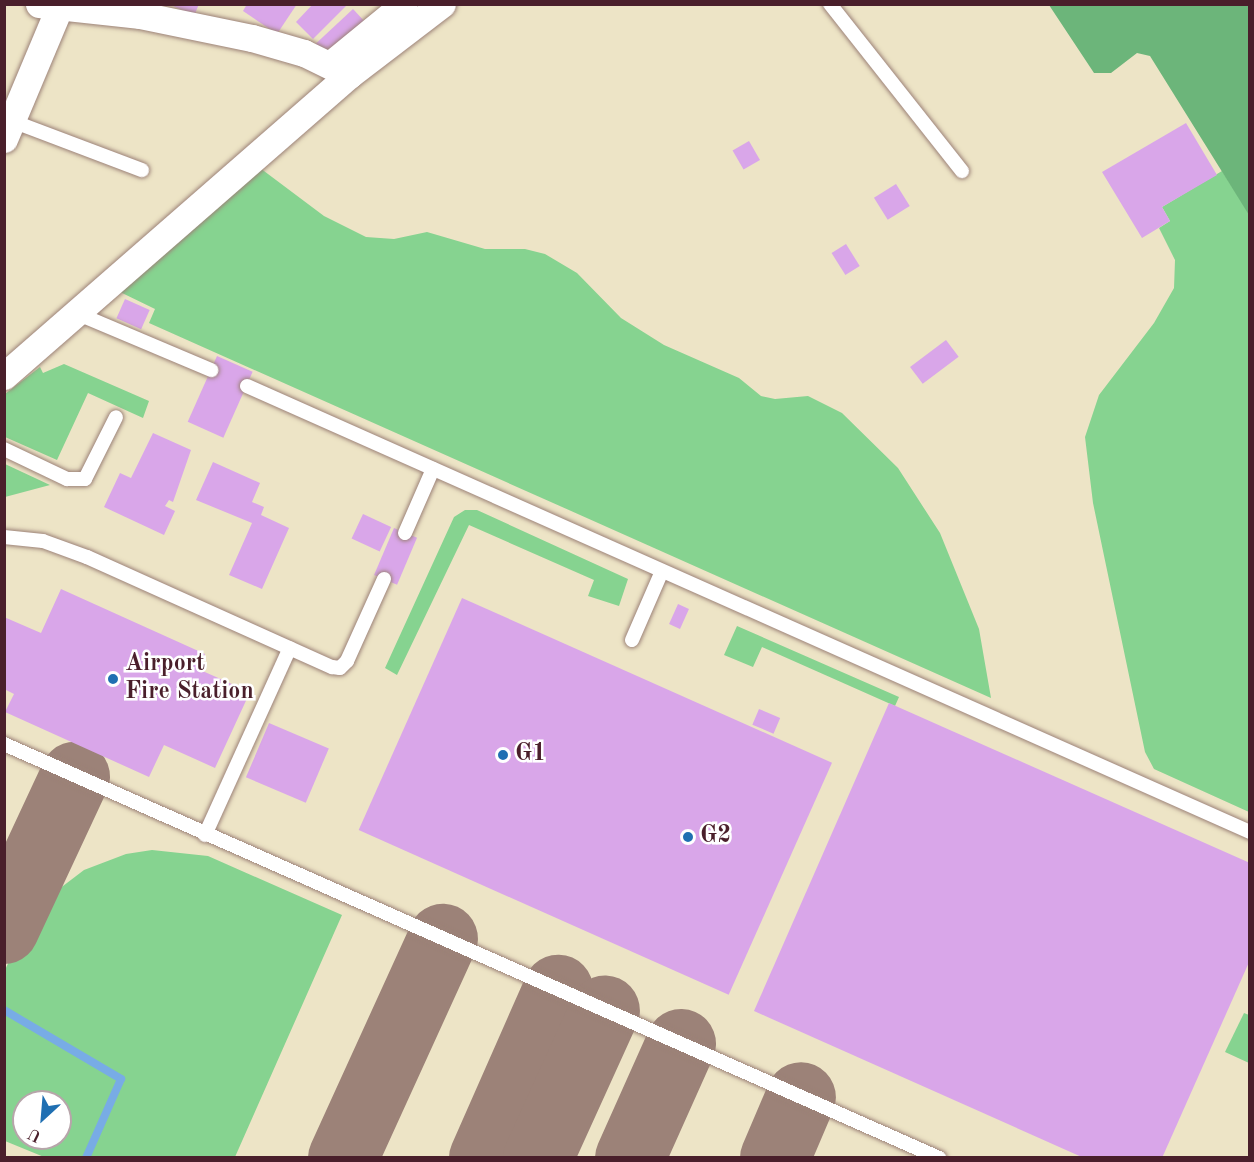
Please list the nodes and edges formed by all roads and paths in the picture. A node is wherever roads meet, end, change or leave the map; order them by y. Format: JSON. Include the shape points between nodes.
{"nodes":[{"id":1,"x":404,"y":4,"type":"edge"},
{"id":2,"x":442,"y":4,"type":"edge"},
{"id":3,"x":830,"y":4,"type":"edge"},
{"id":4,"x":49,"y":5,"type":"edge"},
{"id":5,"x":142,"y":10,"type":"edge"},
{"id":6,"x":340,"y":70,"type":"junction"},
{"id":7,"x":8,"y":130,"type":"edge"},
{"id":8,"x":142,"y":170,"type":"dead end"},
{"id":9,"x":962,"y":171,"type":"dead end"},
{"id":10,"x":76,"y":313,"type":"junction"},
{"id":11,"x":211,"y":370,"type":"dead end"},
{"id":12,"x":4,"y":376,"type":"edge"},
{"id":13,"x":247,"y":386,"type":"dead end"},
{"id":14,"x":116,"y":417,"type":"dead end"},
{"id":15,"x":4,"y":449,"type":"edge"},
{"id":16,"x":433,"y":469,"type":"junction"},
{"id":17,"x":405,"y":533,"type":"dead end"},
{"id":18,"x":4,"y":537,"type":"edge"},
{"id":19,"x":662,"y":571,"type":"junction"},
{"id":20,"x":384,"y":579,"type":"dead end"},
{"id":21,"x":632,"y":640,"type":"dead end"},
{"id":22,"x":290,"y":648,"type":"junction"},
{"id":23,"x":4,"y":744,"type":"edge"},
{"id":24,"x":1250,"y":832,"type":"edge"},
{"id":25,"x":205,"y":835,"type":"junction"},
{"id":26,"x":939,"y":1158,"type":"edge"}],
"edges":[{"from":1,"to":6,"type":"street"},
{"from":2,"to":6,"type":"street"},
{"from":3,"to":9,"type":"lane"},
{"from":4,"to":5,"type":"street"},
{"from":4,"to":7,"type":"street"},
{"from":5,"to":6,"type":"street","via":[[287,47]]},
{"from":6,"to":10,"type":"street"},
{"from":7,"to":8,"type":"lane"},
{"from":10,"to":11,"type":"lane"},
{"from":10,"to":12,"type":"street"},
{"from":13,"to":16,"type":"lane"},
{"from":14,"to":15,"type":"lane","via":[[85,479],[67,479]]},
{"from":16,"to":17,"type":"lane"},
{"from":16,"to":19,"type":"lane"},
{"from":18,"to":22,"type":"lane","via":[[43,541],[87,558]]},
{"from":19,"to":21,"type":"lane"},
{"from":19,"to":24,"type":"lane"},
{"from":20,"to":22,"type":"lane","via":[[345,664],[332,667]]},
{"from":22,"to":25,"type":"lane"},
{"from":23,"to":25,"type":"lane"},
{"from":25,"to":26,"type":"lane"}]}
